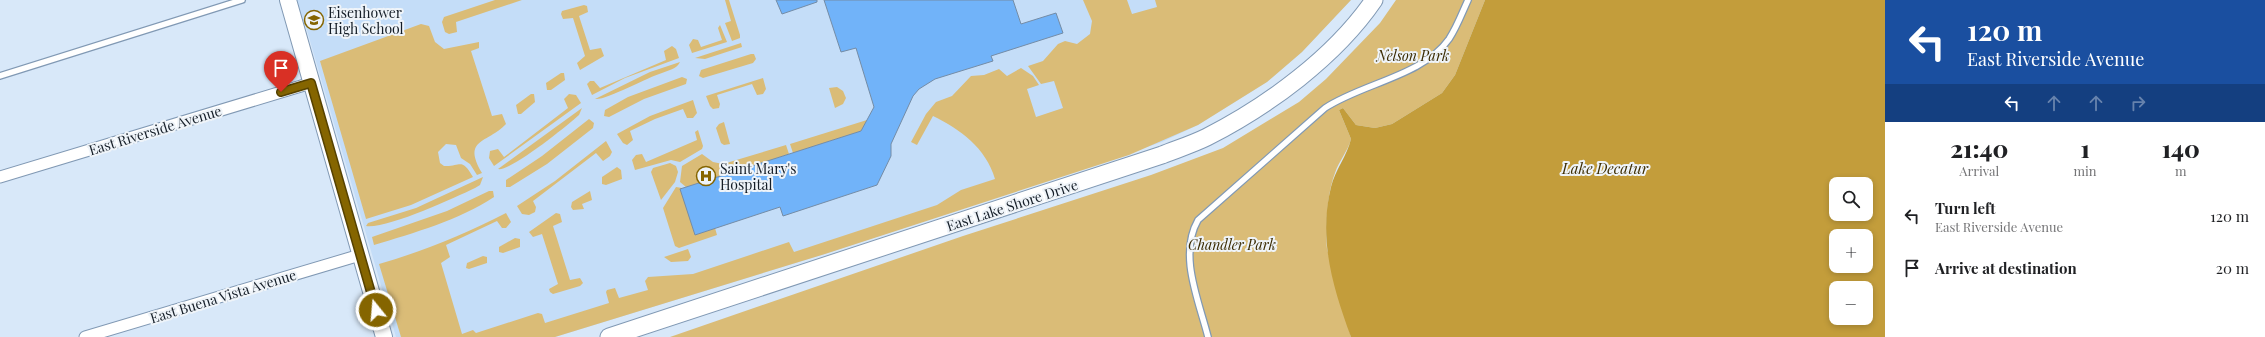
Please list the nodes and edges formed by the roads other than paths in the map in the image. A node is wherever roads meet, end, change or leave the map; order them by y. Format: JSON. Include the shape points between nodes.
{"nodes":[{"id":1,"x":242,"y":0,"type":"edge"},
{"id":2,"x":288,"y":0,"type":"edge"},
{"id":3,"x":1374,"y":0,"type":"edge"},
{"id":4,"x":1468,"y":0,"type":"edge"},
{"id":5,"x":0,"y":76,"type":"edge"},
{"id":6,"x":311,"y":83,"type":"junction"},
{"id":7,"x":0,"y":177,"type":"edge"},
{"id":8,"x":360,"y":255,"type":"junction"},
{"id":9,"x":85,"y":337,"type":"edge"},
{"id":10,"x":384,"y":337,"type":"edge"},
{"id":11,"x":609,"y":337,"type":"edge"},
{"id":12,"x":1208,"y":337,"type":"edge"}],
"edges":[{"from":1,"to":5,"type":"lane"},
{"from":2,"to":6,"type":"street"},
{"from":3,"to":11,"type":"main road","name":"East Lake Shore Drive","via":[[1326,54],[1288,86],[1253,112],[1206,138],[1162,156]]},
{"from":4,"to":12,"type":"lane","via":[[1449,38],[1434,56],[1347,95],[1325,108],[1198,220],[1190,239],[1190,261]]},
{"from":6,"to":7,"type":"street","name":"East Riverside Avenue"},
{"from":6,"to":8,"type":"street"},
{"from":8,"to":9,"type":"street","name":"East Buena Vista Avenue"},
{"from":8,"to":10,"type":"street"}]}
